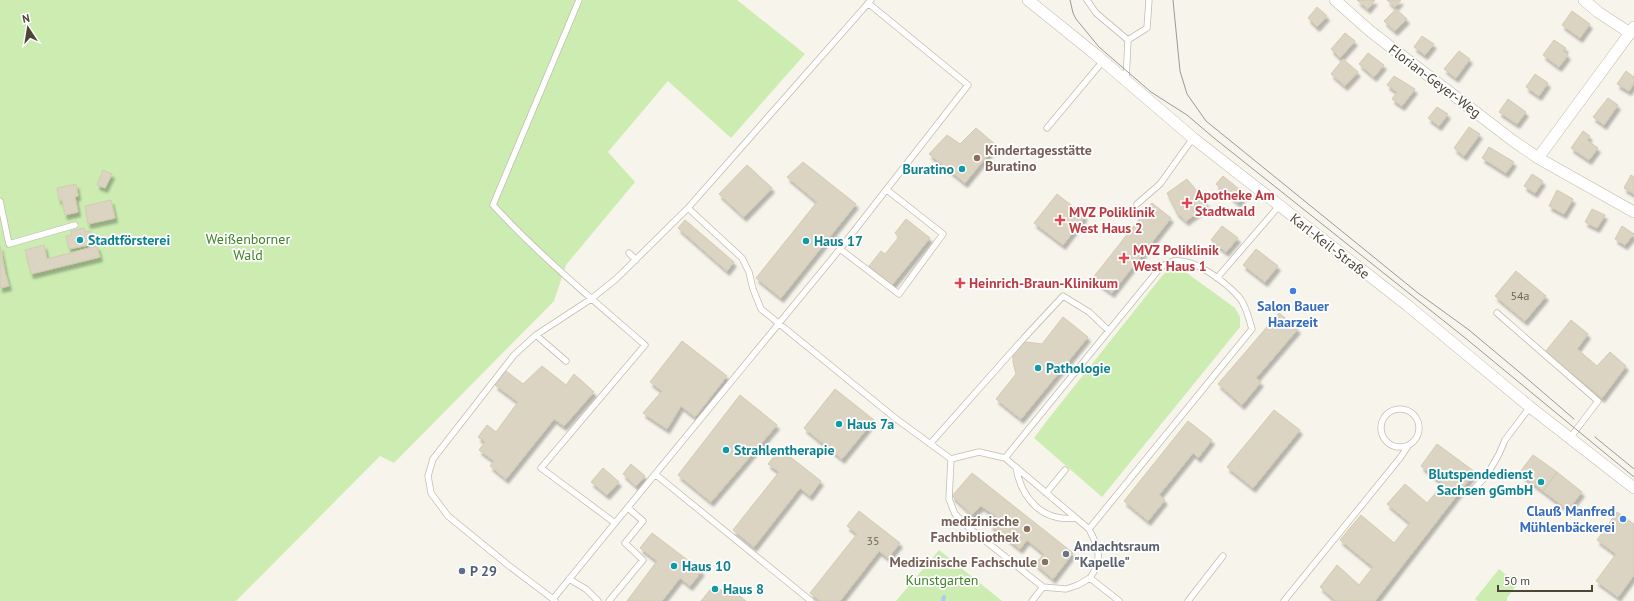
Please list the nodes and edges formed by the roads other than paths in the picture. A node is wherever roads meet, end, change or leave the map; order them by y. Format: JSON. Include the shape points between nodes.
{"nodes":[{"id":1,"x":579,"y":0,"type":"edge"},
{"id":2,"x":1028,"y":0,"type":"edge"},
{"id":3,"x":1087,"y":0,"type":"edge"},
{"id":4,"x":1149,"y":0,"type":"edge"},
{"id":5,"x":1335,"y":0,"type":"edge"},
{"id":6,"x":1584,"y":0,"type":"edge"},
{"id":7,"x":870,"y":1,"type":"edge"},
{"id":8,"x":1632,"y":30,"type":"edge"},
{"id":9,"x":1128,"y":40,"type":"junction"},
{"id":10,"x":1103,"y":61,"type":"junction"},
{"id":11,"x":1126,"y":80,"type":"junction"},
{"id":12,"x":1047,"y":128,"type":"dead end"},
{"id":13,"x":1193,"y":138,"type":"junction"},
{"id":14,"x":1538,"y":158,"type":"junction"},
{"id":15,"x":887,"y":190,"type":"junction"},
{"id":16,"x":0,"y":201,"type":"edge"},
{"id":17,"x":1137,"y":204,"type":"dead end"},
{"id":18,"x":1279,"y":206,"type":"junction"},
{"id":19,"x":688,"y":208,"type":"junction"},
{"id":20,"x":1634,"y":212,"type":"edge"},
{"id":21,"x":75,"y":225,"type":"dead end"},
{"id":22,"x":840,"y":249,"type":"junction"},
{"id":23,"x":629,"y":253,"type":"dead end"},
{"id":24,"x":636,"y":260,"type":"junction"},
{"id":25,"x":1216,"y":278,"type":"junction"},
{"id":26,"x":591,"y":299,"type":"junction"},
{"id":27,"x":1497,"y":313,"type":"dead end"},
{"id":28,"x":779,"y":324,"type":"junction"},
{"id":29,"x":1108,"y":330,"type":"junction"},
{"id":30,"x":536,"y":335,"type":"junction"},
{"id":31,"x":566,"y":361,"type":"dead end"},
{"id":32,"x":1530,"y":406,"type":"junction"},
{"id":33,"x":1570,"y":438,"type":"junction"},
{"id":34,"x":930,"y":444,"type":"junction"},
{"id":35,"x":1408,"y":446,"type":"junction"},
{"id":36,"x":1005,"y":458,"type":"junction"},
{"id":37,"x":951,"y":460,"type":"junction"},
{"id":38,"x":1016,"y":467,"type":"junction"},
{"id":39,"x":1065,"y":470,"type":"dead end"},
{"id":40,"x":655,"y":474,"type":"junction"},
{"id":41,"x":1634,"y":488,"type":"edge"},
{"id":42,"x":1472,"y":491,"type":"dead end"},
{"id":43,"x":1046,"y":493,"type":"junction"},
{"id":44,"x":628,"y":508,"type":"junction"},
{"id":45,"x":1076,"y":518,"type":"junction"},
{"id":46,"x":615,"y":523,"type":"junction"},
{"id":47,"x":1089,"y":529,"type":"junction"},
{"id":48,"x":1223,"y":556,"type":"dead end"},
{"id":49,"x":1090,"y":578,"type":"junction"},
{"id":50,"x":569,"y":579,"type":"junction"},
{"id":51,"x":1043,"y":587,"type":"junction"},
{"id":52,"x":554,"y":600,"type":"edge"},
{"id":53,"x":598,"y":601,"type":"edge"},
{"id":54,"x":609,"y":601,"type":"edge"},
{"id":55,"x":811,"y":601,"type":"edge"},
{"id":56,"x":1032,"y":601,"type":"edge"},
{"id":57,"x":1119,"y":601,"type":"edge"},
{"id":58,"x":1188,"y":601,"type":"edge"},
{"id":59,"x":1284,"y":601,"type":"edge"}],
"edges":[{"from":1,"to":26,"type":"lane","via":[[493,205]]},
{"from":2,"to":10,"type":"street","name":"Karl-Keil-Straße"},
{"from":3,"to":9,"type":"lane","via":[[1096,13]]},
{"from":4,"to":9,"type":"lane","via":[[1147,28]]},
{"from":5,"to":14,"type":"street","name":"Florian-Geyer-Weg","via":[[1370,31]]},
{"from":6,"to":8,"type":"street","via":[[1598,12]]},
{"from":7,"to":15,"type":"lane","via":[[968,85]]},
{"from":7,"to":19,"type":"lane"},
{"from":8,"to":14,"type":"street"},
{"from":9,"to":11,"type":"lane"},
{"from":10,"to":11,"type":"street","name":"Karl-Keil-Straße"},
{"from":10,"to":12,"type":"lane"},
{"from":11,"to":13,"type":"street","name":"Karl-Keil-Straße"},
{"from":13,"to":17,"type":"lane","via":[[1160,184]]},
{"from":13,"to":18,"type":"street","name":"Karl-Keil-Straße"},
{"from":14,"to":20,"type":"street","name":"Florian-Geyer-Weg"},
{"from":15,"to":22,"type":"lane"},
{"from":15,"to":22,"type":"lane","via":[[943,234],[899,294]]},
{"from":16,"to":21,"type":"lane","via":[[9,244]]},
{"from":18,"to":25,"type":"lane"},
{"from":18,"to":32,"type":"street","name":"Karl-Keil-Straße","via":[[1407,305]]},
{"from":19,"to":24,"type":"lane"},
{"from":19,"to":28,"type":"lane","via":[[742,258],[761,309]]},
{"from":22,"to":28,"type":"lane"},
{"from":23,"to":24,"type":"lane"},
{"from":24,"to":26,"type":"lane","via":[[616,280]]},
{"from":25,"to":29,"type":"lane","via":[[1198,265],[1182,261],[1170,262],[1160,268]]},
{"from":25,"to":47,"type":"lane","via":[[1240,298],[1252,329]]},
{"from":26,"to":30,"type":"lane"},
{"from":26,"to":46,"type":"lane","via":[[645,345],[541,468]]},
{"from":27,"to":33,"type":"lane","via":[[1598,401]]},
{"from":28,"to":34,"type":"lane"},
{"from":28,"to":40,"type":"lane"},
{"from":29,"to":34,"type":"lane","via":[[1089,312],[1063,296]]},
{"from":29,"to":36,"type":"lane"},
{"from":30,"to":31,"type":"lane"},
{"from":30,"to":52,"type":"lane","via":[[514,355],[433,459],[428,476],[432,493],[448,516]]},
{"from":32,"to":33,"type":"street","name":"Karl-Keil-Straße"},
{"from":32,"to":42,"type":"lane","via":[[1504,440],[1487,475]]},
{"from":33,"to":41,"type":"street","name":"Karl-Keil-Straße"},
{"from":34,"to":37,"type":"lane"},
{"from":35,"to":35,"type":"lane","via":[[1391,445],[1382,436],[1383,419],[1392,411],[1400,409],[1412,413],[1419,424],[1418,434]]},
{"from":35,"to":59,"type":"lane"},
{"from":36,"to":37,"type":"lane","via":[[979,452]]},
{"from":36,"to":38,"type":"lane"},
{"from":37,"to":51,"type":"lane","via":[[949,500],[955,514]]},
{"from":38,"to":43,"type":"lane"},
{"from":38,"to":45,"type":"lane","via":[[1024,494],[1032,503],[1053,516]]},
{"from":39,"to":43,"type":"lane"},
{"from":40,"to":44,"type":"lane"},
{"from":40,"to":55,"type":"lane"},
{"from":43,"to":45,"type":"lane"},
{"from":44,"to":46,"type":"lane"},
{"from":44,"to":54,"type":"lane","via":[[643,521],[625,543],[643,560]]},
{"from":45,"to":47,"type":"lane"},
{"from":46,"to":50,"type":"lane"},
{"from":47,"to":49,"type":"lane","via":[[1096,542],[1099,557],[1097,568]]},
{"from":48,"to":58,"type":"lane"},
{"from":49,"to":51,"type":"lane","via":[[1066,589]]},
{"from":49,"to":57,"type":"lane"},
{"from":50,"to":52,"type":"lane"},
{"from":50,"to":53,"type":"lane","via":[[586,589]]},
{"from":51,"to":56,"type":"lane"}]}
